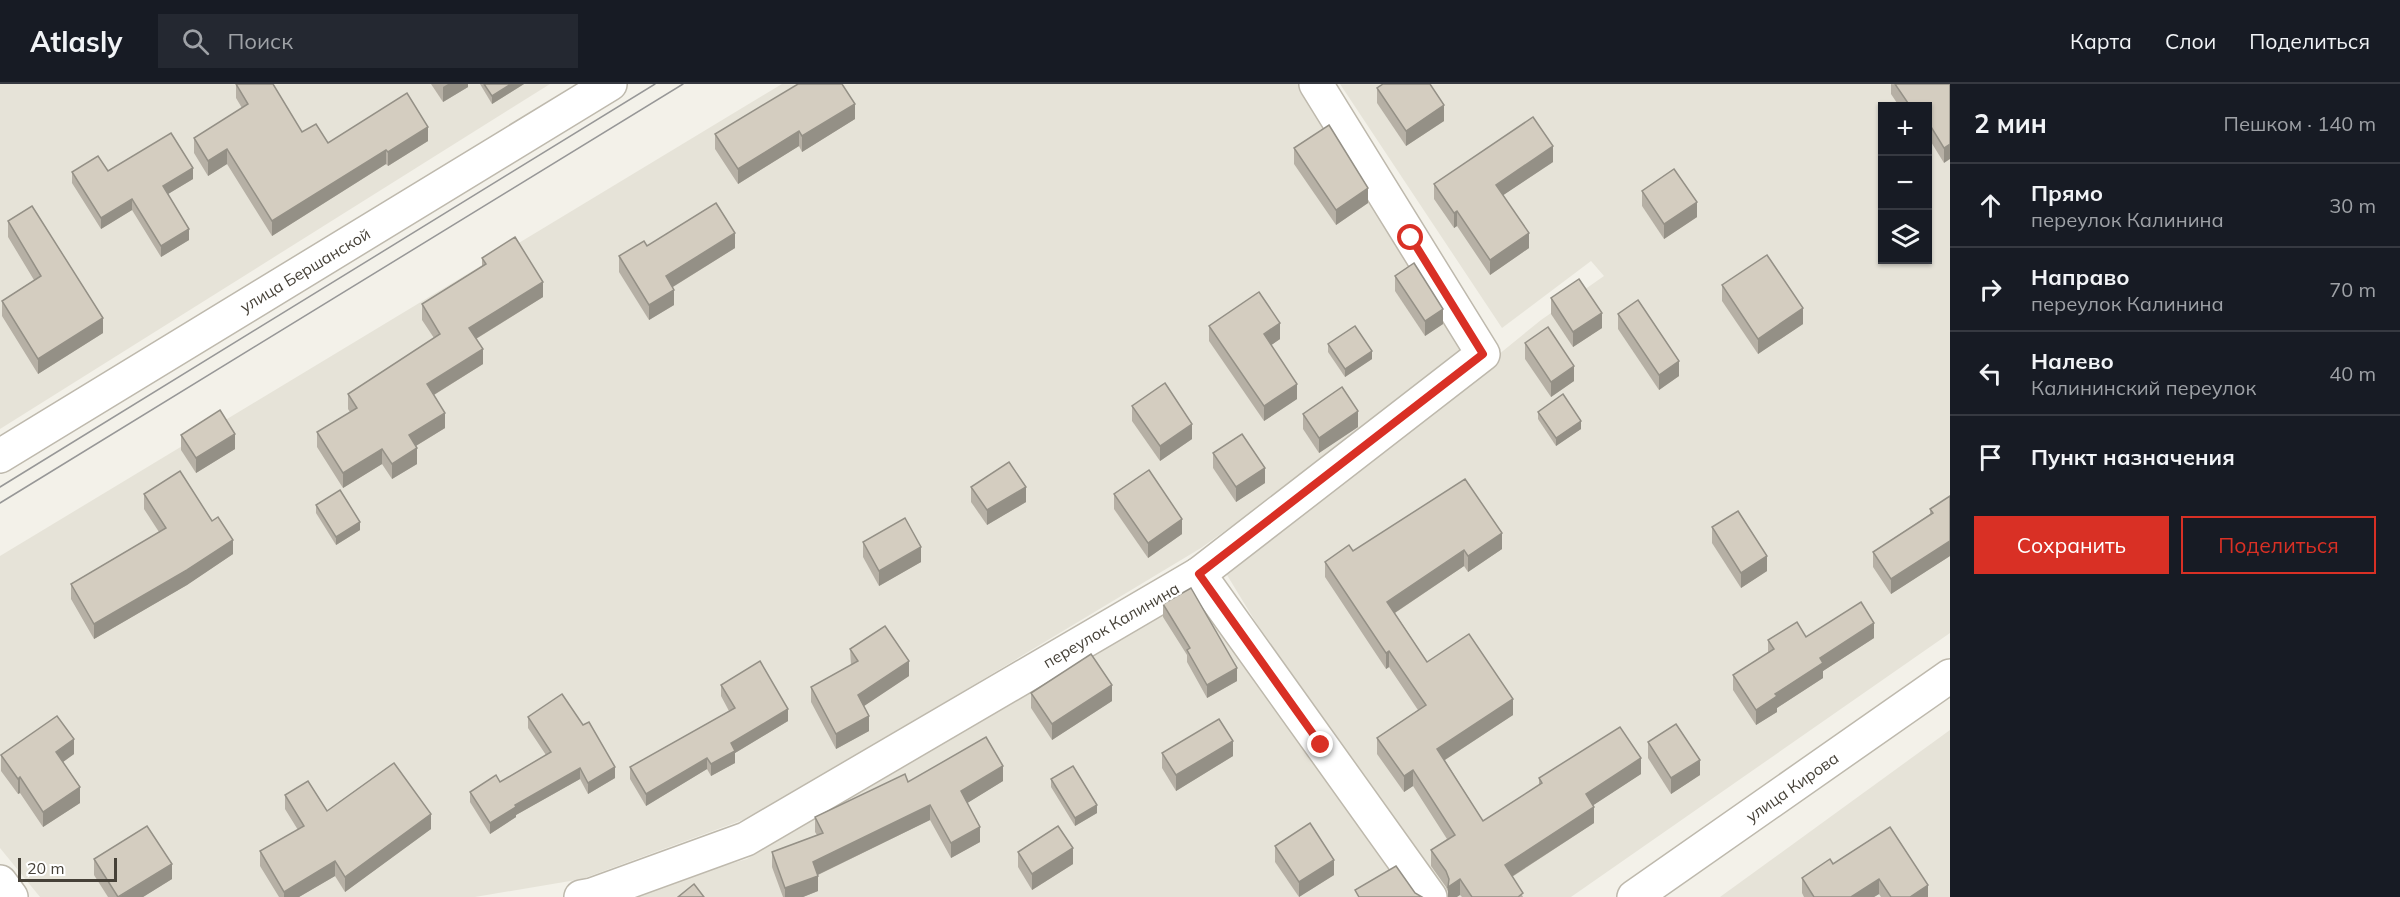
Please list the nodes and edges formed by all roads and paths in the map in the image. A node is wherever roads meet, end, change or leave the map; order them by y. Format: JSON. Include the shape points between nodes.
{"nodes":[{"id":1,"x":610,"y":84,"type":"edge"},
{"id":2,"x":1316,"y":84,"type":"edge"},
{"id":3,"x":0,"y":456,"type":"edge"},
{"id":4,"x":1199,"y":574,"type":"junction"},
{"id":5,"x":1950,"y":676,"type":"edge"},
{"id":6,"x":0,"y":882,"type":"edge"},
{"id":7,"x":11,"y":897,"type":"edge"},
{"id":8,"x":581,"y":897,"type":"edge"},
{"id":9,"x":1430,"y":897,"type":"edge"},
{"id":10,"x":1634,"y":897,"type":"edge"}],
"edges":[{"from":1,"to":3,"type":"street","name":"улица Бершанской"},
{"from":2,"to":4,"type":"street","name":"переулок Калинина","via":[[1483,354]]},
{"from":4,"to":8,"type":"street","name":"переулок Калинина","via":[[746,839]]},
{"from":4,"to":9,"type":"street"},
{"from":5,"to":10,"type":"street","name":"улица Кирова"},
{"from":6,"to":7,"type":"street"}]}
